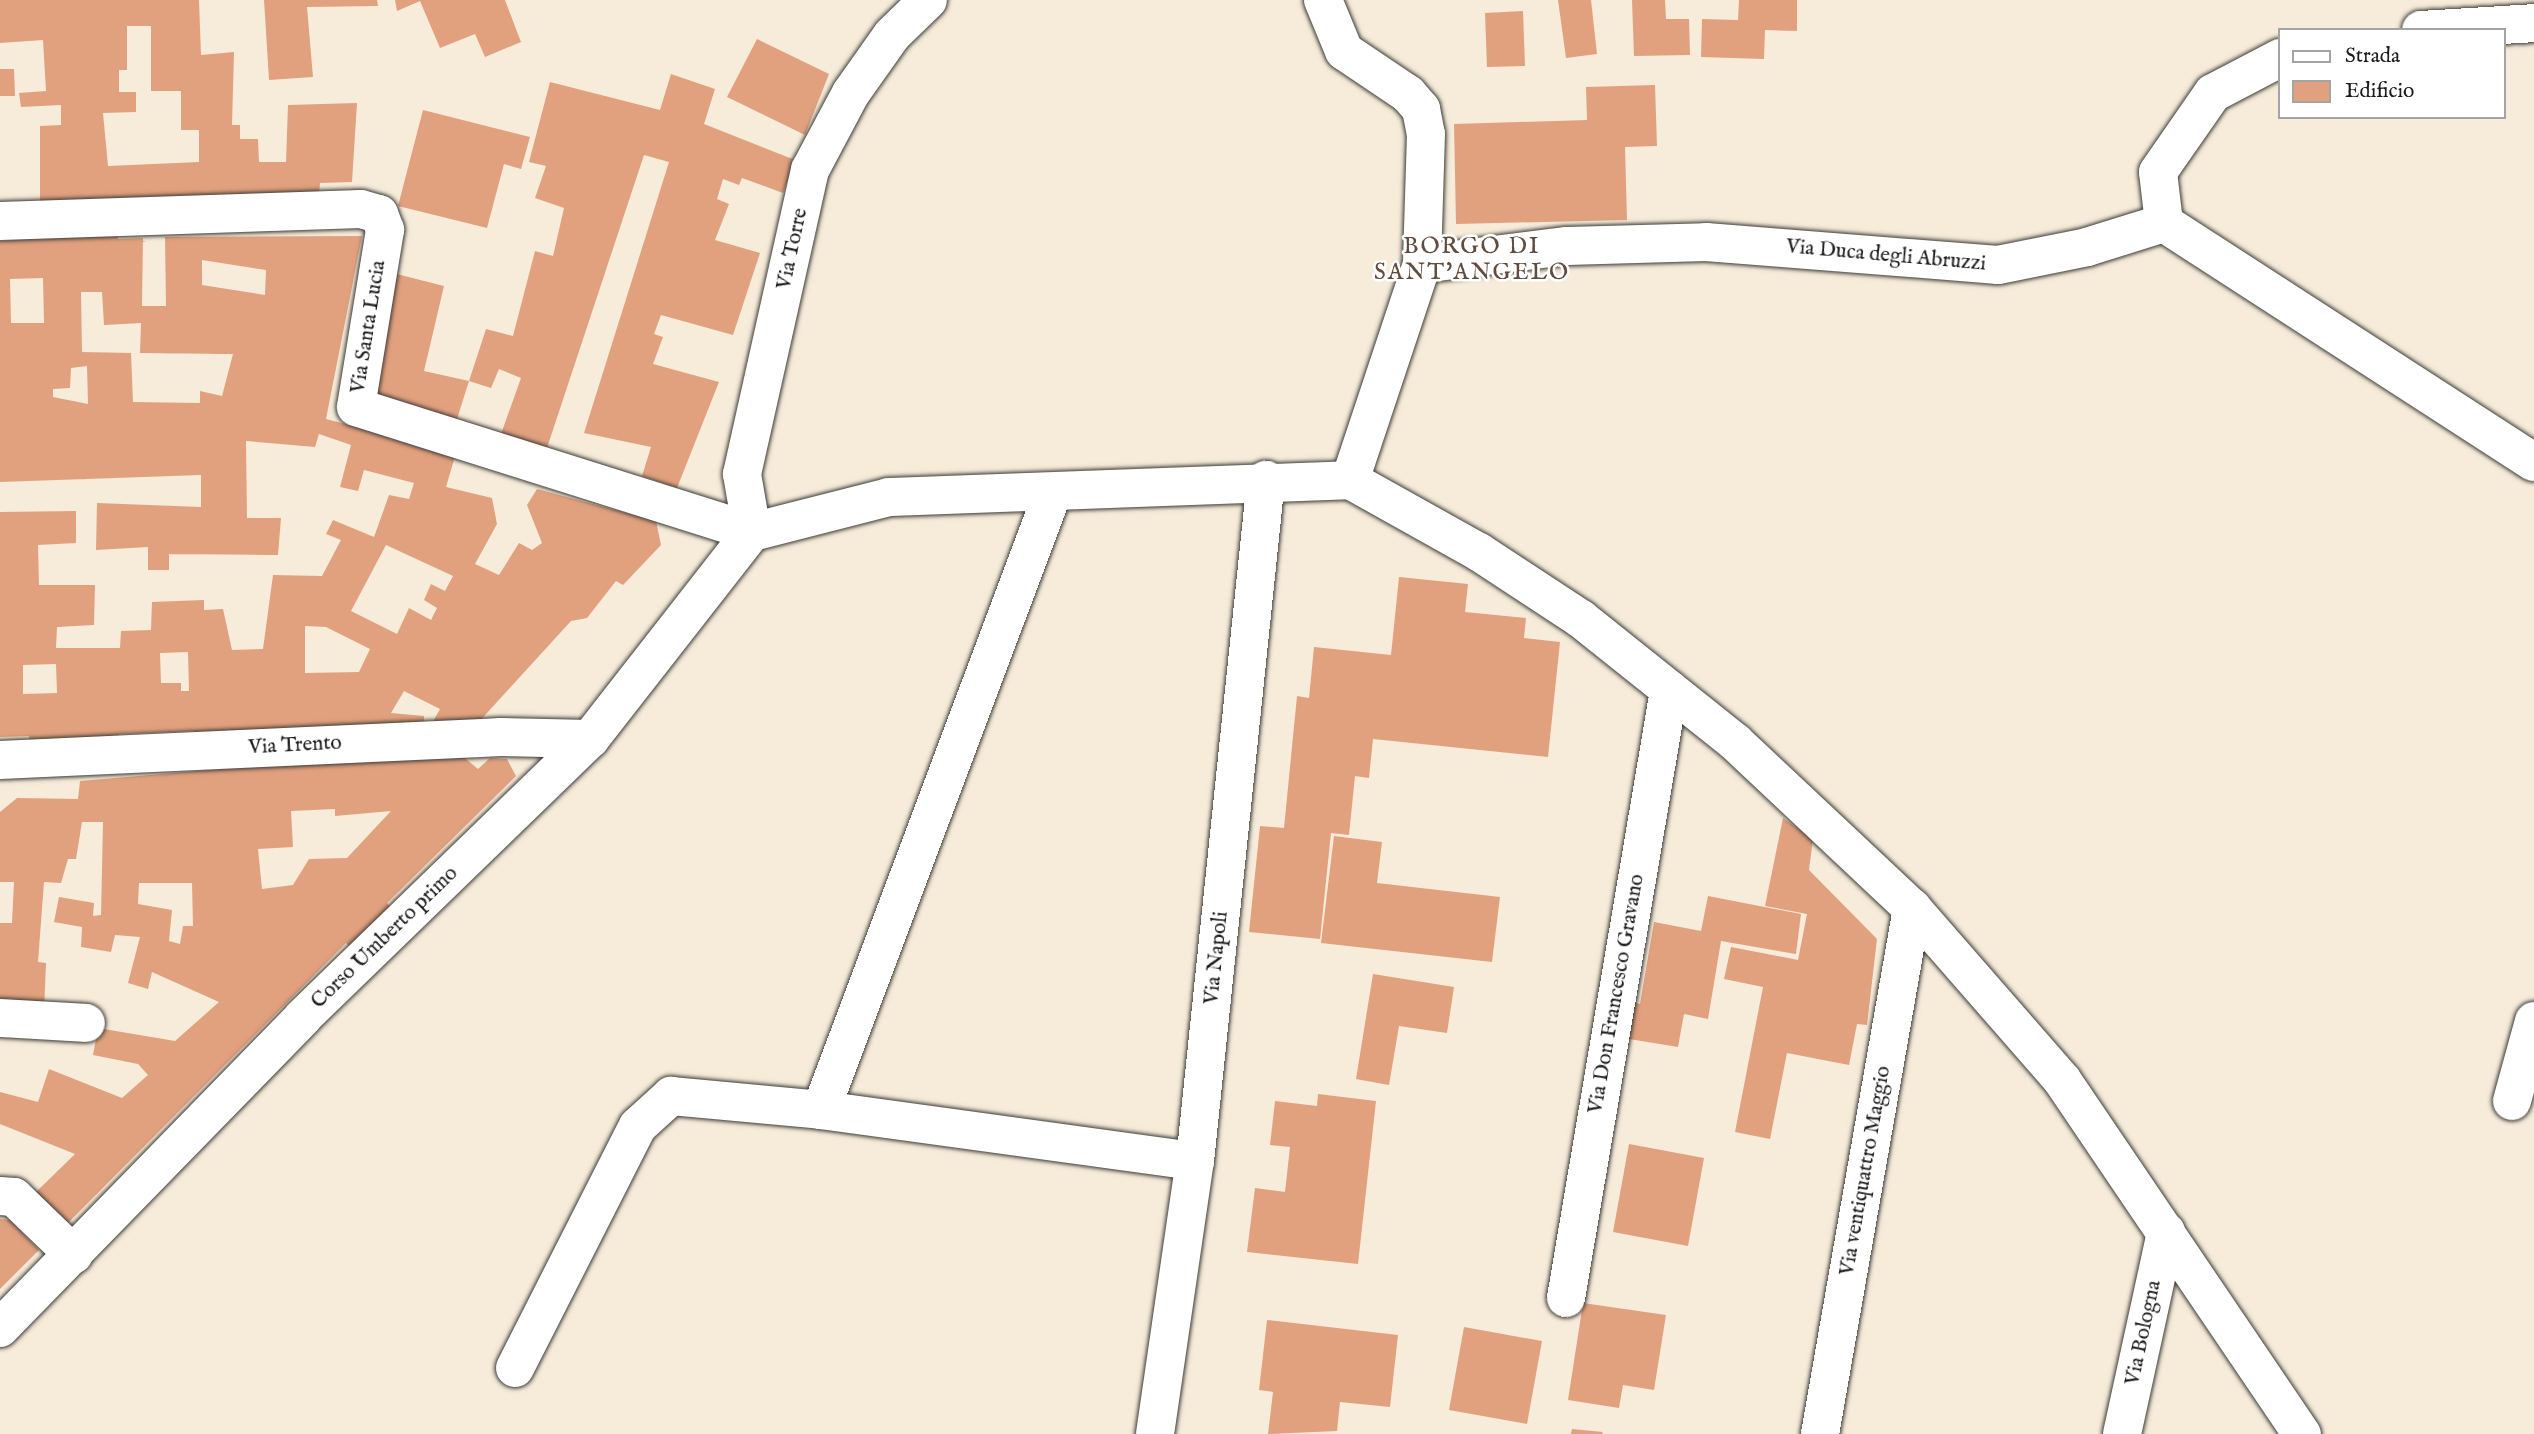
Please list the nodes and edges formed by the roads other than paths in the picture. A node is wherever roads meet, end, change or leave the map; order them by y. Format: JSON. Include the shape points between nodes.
{"nodes":[{"id":1,"x":928,"y":0,"type":"edge"},
{"id":2,"x":1323,"y":0,"type":"edge"},
{"id":3,"x":2534,"y":23,"type":"edge"},
{"id":4,"x":2453,"y":28,"type":"edge"},
{"id":5,"x":2278,"y":59,"type":"edge"},
{"id":6,"x":0,"y":221,"type":"edge"},
{"id":7,"x":2164,"y":223,"type":"junction"},
{"id":8,"x":1422,"y":264,"type":"junction"},
{"id":9,"x":2534,"y":462,"type":"edge"},
{"id":10,"x":1266,"y":480,"type":"junction"},
{"id":11,"x":1350,"y":480,"type":"junction"},
{"id":12,"x":1052,"y":495,"type":"junction"},
{"id":13,"x":752,"y":532,"type":"junction"},
{"id":14,"x":1669,"y":690,"type":"junction"},
{"id":15,"x":590,"y":739,"type":"junction"},
{"id":16,"x":0,"y":760,"type":"edge"},
{"id":17,"x":1912,"y":908,"type":"junction"},
{"id":18,"x":0,"y":1018,"type":"edge"},
{"id":19,"x":2534,"y":1021,"type":"edge"},
{"id":20,"x":86,"y":1023,"type":"dead end"},
{"id":21,"x":2512,"y":1101,"type":"dead end"},
{"id":22,"x":821,"y":1110,"type":"junction"},
{"id":23,"x":1195,"y":1161,"type":"junction"},
{"id":24,"x":0,"y":1196,"type":"edge"},
{"id":25,"x":2166,"y":1233,"type":"junction"},
{"id":26,"x":74,"y":1255,"type":"junction"},
{"id":27,"x":1566,"y":1298,"type":"dead end"},
{"id":28,"x":0,"y":1328,"type":"edge"},
{"id":29,"x":515,"y":1368,"type":"dead end"},
{"id":30,"x":1155,"y":1434,"type":"edge"},
{"id":31,"x":1820,"y":1434,"type":"edge"},
{"id":32,"x":2122,"y":1434,"type":"edge"},
{"id":33,"x":2302,"y":1434,"type":"edge"}],
"edges":[{"from":1,"to":13,"type":"street","name":"Via Torre","via":[[892,35],[851,93],[810,170],[742,474]]},
{"from":2,"to":8,"type":"street","via":[[1344,51],[1421,109]]},
{"from":3,"to":4,"type":"street"},
{"from":5,"to":7,"type":"street","via":[[2213,93],[2158,172]]},
{"from":6,"to":13,"type":"street","name":"Via Santa Lucia","via":[[361,209],[379,214],[385,230],[356,407]]},
{"from":7,"to":8,"type":"street","name":"Via Duca degli Abruzzi","via":[[1998,265],[1706,242],[1567,246]]},
{"from":7,"to":9,"type":"street"},
{"from":8,"to":11,"type":"street"},
{"from":10,"to":11,"type":"street"},
{"from":10,"to":12,"type":"street"},
{"from":10,"to":23,"type":"street","name":"Via Napoli"},
{"from":11,"to":14,"type":"street","via":[[1479,551],[1581,619]]},
{"from":12,"to":13,"type":"street","via":[[889,497]]},
{"from":12,"to":22,"type":"street"},
{"from":13,"to":15,"type":"street","name":"Corso Umberto primo"},
{"from":14,"to":17,"type":"street","via":[[1788,789]]},
{"from":14,"to":27,"type":"street","name":"Via Don Francesco Gravano"},
{"from":15,"to":16,"type":"street","name":"Via Trento","via":[[500,737]]},
{"from":15,"to":26,"type":"street","name":"Corso Umberto primo","via":[[303,1017]]},
{"from":17,"to":25,"type":"street","via":[[2062,1080]]},
{"from":17,"to":31,"type":"street","name":"Via ventiquattro Maggio"},
{"from":18,"to":20,"type":"street"},
{"from":19,"to":21,"type":"street"},
{"from":22,"to":23,"type":"street"},
{"from":22,"to":29,"type":"street","via":[[671,1096],[638,1126]]},
{"from":23,"to":30,"type":"street","name":"Via Napoli"},
{"from":24,"to":26,"type":"street","via":[[14,1197]]},
{"from":25,"to":32,"type":"street","name":"Via Bologna"},
{"from":25,"to":33,"type":"street"},
{"from":26,"to":28,"type":"street","name":"Corso Umberto primo"}]}
